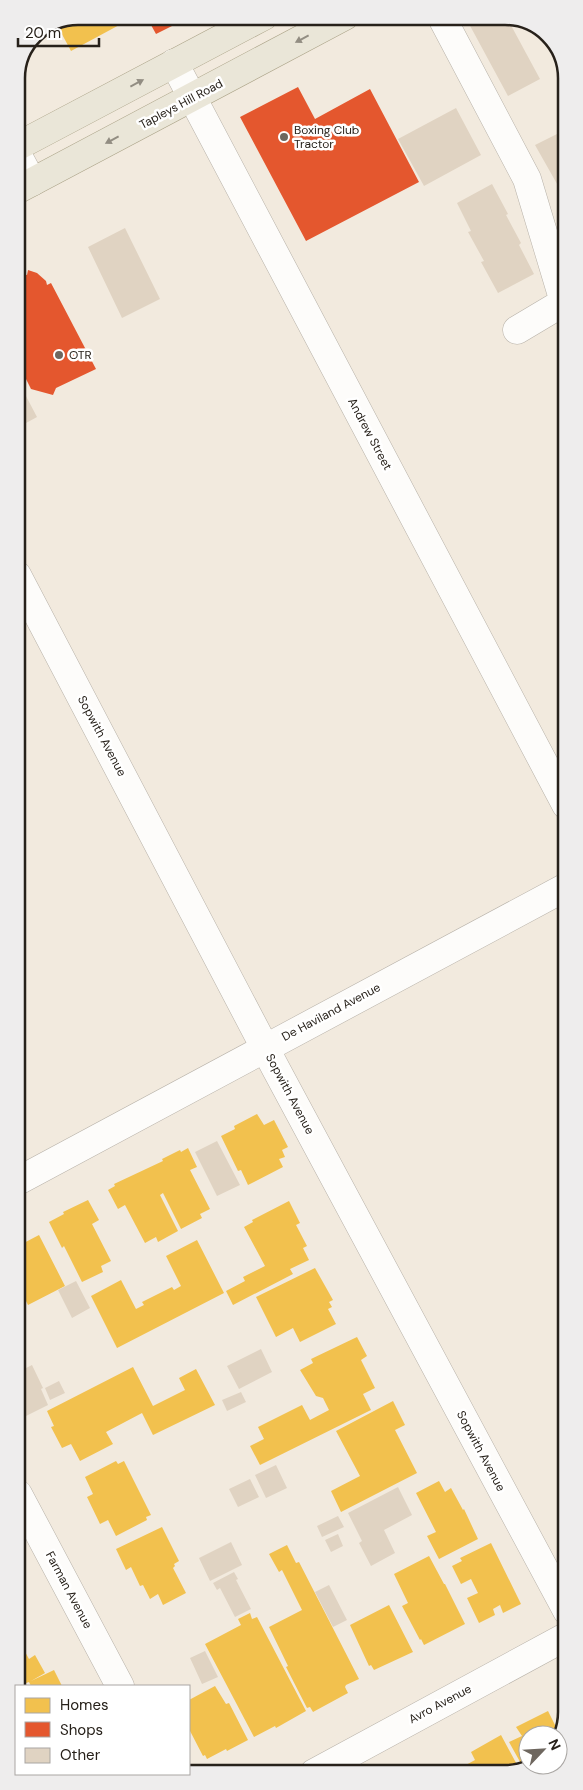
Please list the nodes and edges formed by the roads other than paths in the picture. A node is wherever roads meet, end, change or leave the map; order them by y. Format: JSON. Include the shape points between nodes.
{"nodes":[{"id":1,"x":247,"y":25,"type":"edge"},
{"id":2,"x":326,"y":25,"type":"edge"},
{"id":3,"x":446,"y":25,"type":"edge"},
{"id":4,"x":174,"y":63,"type":"junction"},
{"id":5,"x":193,"y":98,"type":"junction"},
{"id":6,"x":25,"y":142,"type":"edge"},
{"id":7,"x":25,"y":185,"type":"edge"},
{"id":8,"x":558,"y":282,"type":"edge"},
{"id":9,"x":558,"y":306,"type":"edge"},
{"id":10,"x":517,"y":330,"type":"dead end"},
{"id":11,"x":25,"y":590,"type":"edge"},
{"id":12,"x":558,"y":790,"type":"edge"},
{"id":13,"x":558,"y":891,"type":"edge"},
{"id":14,"x":265,"y":1047,"type":"junction"},
{"id":15,"x":25,"y":1177,"type":"edge"},
{"id":16,"x":25,"y":1507,"type":"edge"},
{"id":17,"x":558,"y":1594,"type":"edge"},
{"id":18,"x":558,"y":1641,"type":"edge"},
{"id":19,"x":119,"y":1685,"type":"edge"},
{"id":20,"x":329,"y":1765,"type":"edge"}],
"edges":[{"from":1,"to":4,"type":"main road"},
{"from":2,"to":5,"type":"main road","name":"Tapleys Hill Road","one_way":true},
{"from":3,"to":8,"type":"street","via":[[527,179]]},
{"from":4,"to":5,"type":"street","name":"Andrew Street"},
{"from":6,"to":4,"type":"main road","one_way":true},
{"from":5,"to":7,"type":"main road","name":"Tapleys Hill Road","one_way":true},
{"from":5,"to":12,"type":"street","name":"Andrew Street"},
{"from":9,"to":10,"type":"street"},
{"from":11,"to":14,"type":"street","name":"Sopwith Avenue"},
{"from":13,"to":14,"type":"street","name":"De Haviland Avenue"},
{"from":14,"to":15,"type":"street","name":"De Haviland Avenue"},
{"from":14,"to":17,"type":"street","name":"Sopwith Avenue"},
{"from":16,"to":19,"type":"street","name":"Farman Avenue"},
{"from":18,"to":20,"type":"street","name":"Avro Avenue"}]}
